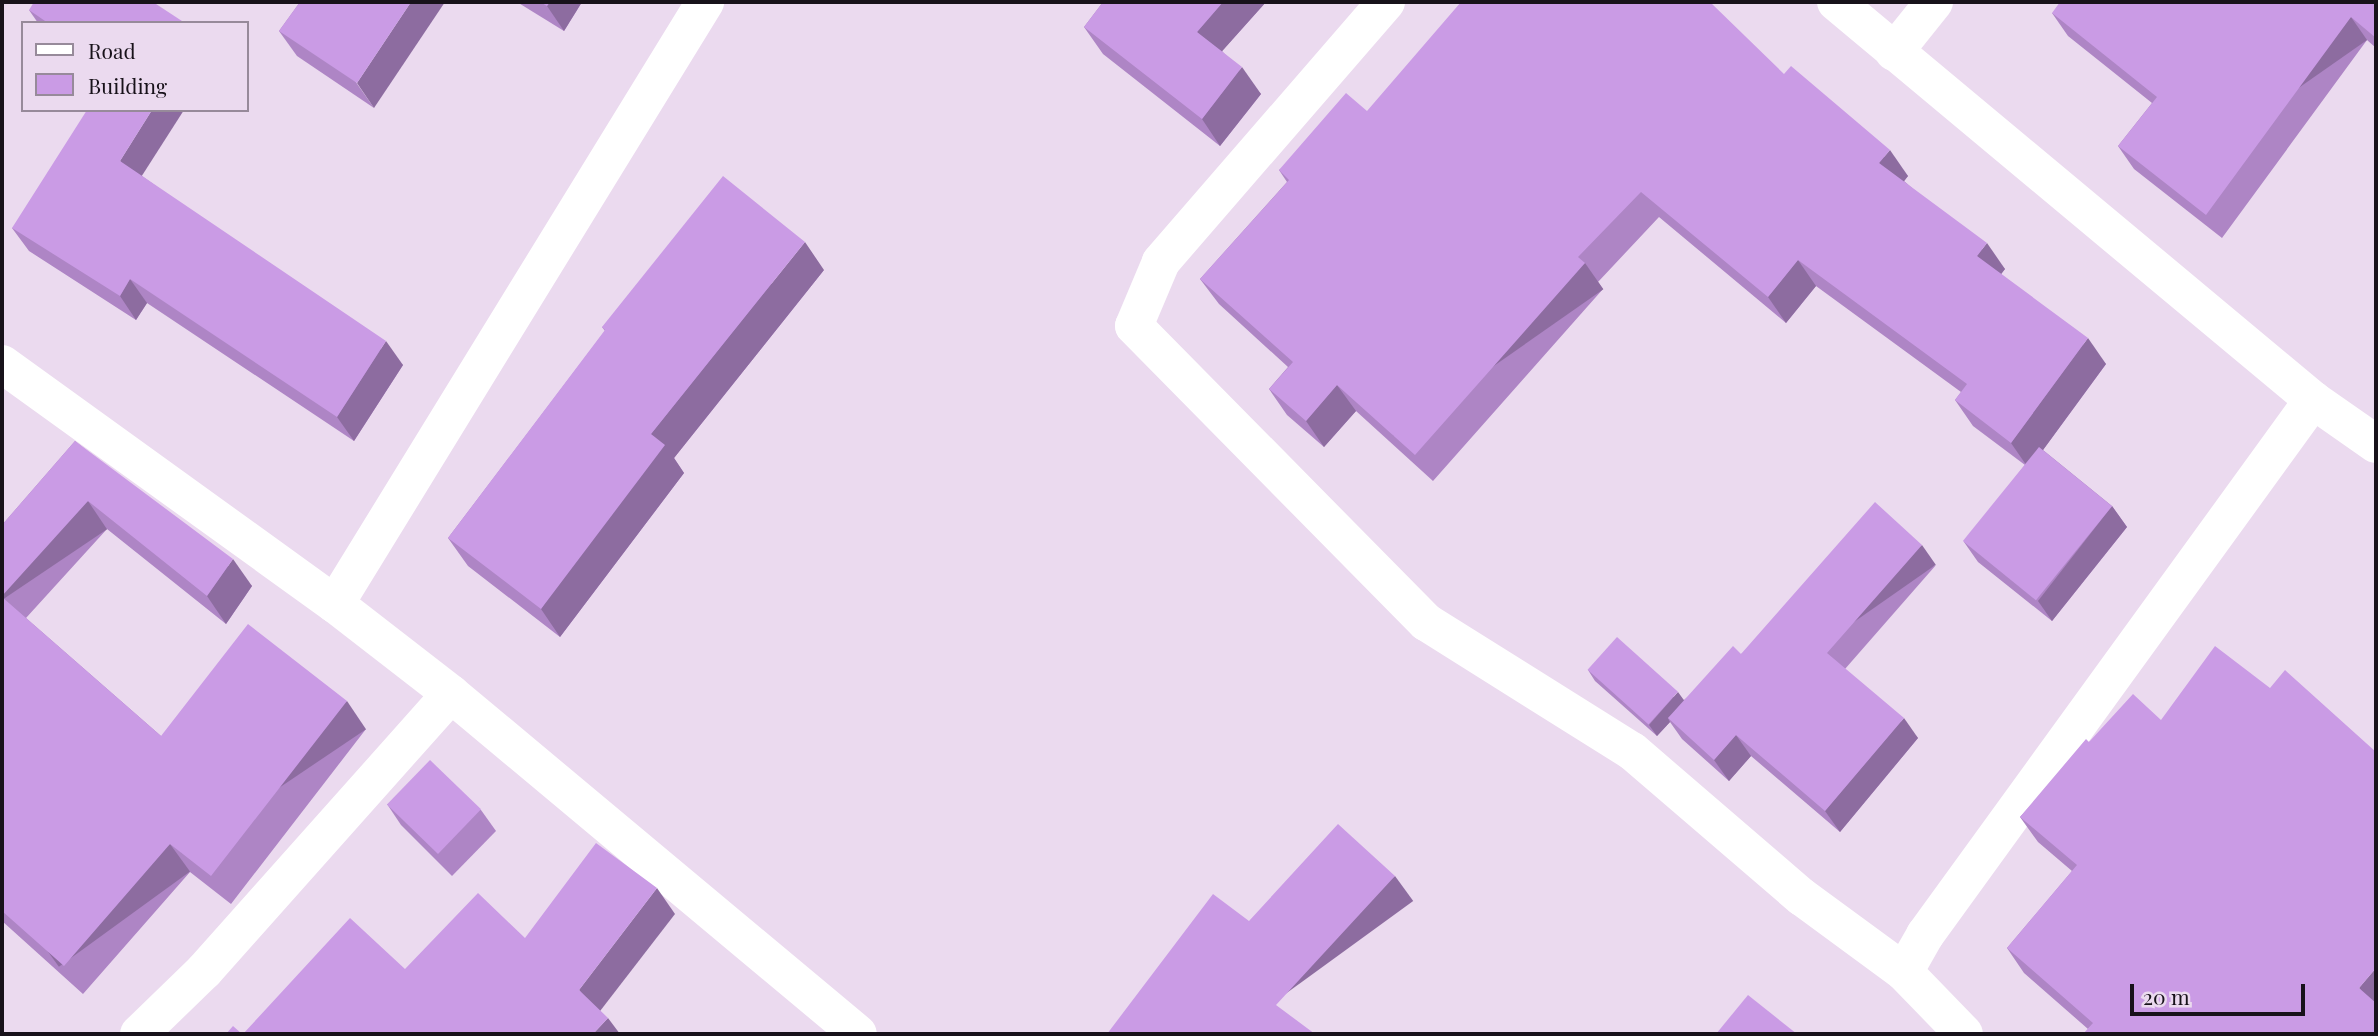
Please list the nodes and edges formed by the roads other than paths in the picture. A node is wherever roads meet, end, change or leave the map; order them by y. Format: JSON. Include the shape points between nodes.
{"nodes":[{"id":1,"x":705,"y":2,"type":"edge"},
{"id":2,"x":1387,"y":2,"type":"edge"},
{"id":3,"x":1836,"y":2,"type":"edge"},
{"id":4,"x":1934,"y":2,"type":"edge"},
{"id":5,"x":1894,"y":52,"type":"junction"},
{"id":6,"x":2,"y":364,"type":"edge"},
{"id":7,"x":2313,"y":400,"type":"junction"},
{"id":8,"x":2376,"y":444,"type":"edge"},
{"id":9,"x":335,"y":604,"type":"junction"},
{"id":10,"x":451,"y":694,"type":"junction"},
{"id":11,"x":1903,"y":972,"type":"junction"},
{"id":12,"x":139,"y":1034,"type":"edge"},
{"id":13,"x":859,"y":1034,"type":"edge"},
{"id":14,"x":1964,"y":1034,"type":"edge"}],
"edges":[{"from":1,"to":9,"type":"street"},
{"from":2,"to":11,"type":"street","via":[[1161,262],[1135,326],[1426,622],[1632,751],[1802,897]]},
{"from":3,"to":5,"type":"street"},
{"from":4,"to":5,"type":"street"},
{"from":5,"to":7,"type":"street"},
{"from":6,"to":9,"type":"street"},
{"from":7,"to":8,"type":"street"},
{"from":7,"to":11,"type":"street","via":[[1925,935]]},
{"from":9,"to":10,"type":"street"},
{"from":10,"to":12,"type":"street","via":[[204,971]]},
{"from":10,"to":13,"type":"street"},
{"from":11,"to":14,"type":"street"}]}
